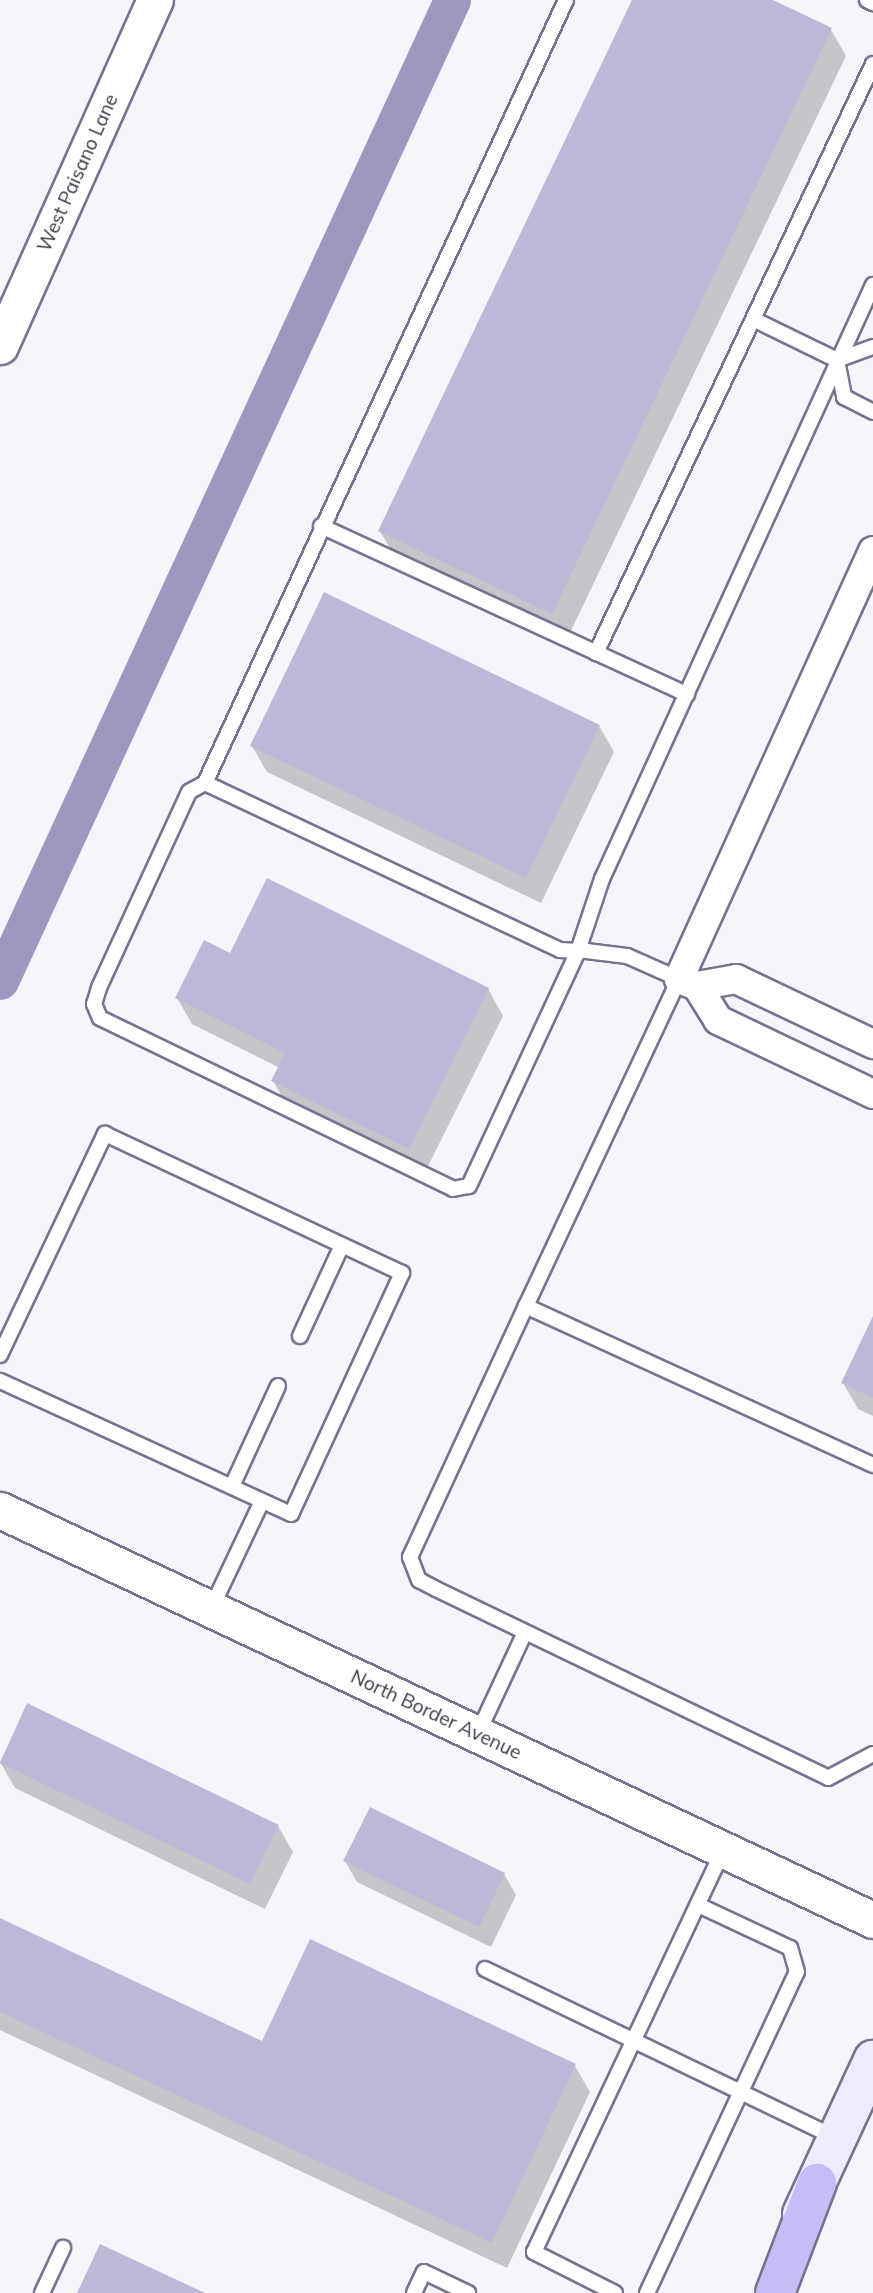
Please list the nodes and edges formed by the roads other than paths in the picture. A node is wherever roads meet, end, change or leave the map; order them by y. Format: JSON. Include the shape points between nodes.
{"nodes":[{"id":1,"x":155,"y":0,"type":"edge"},
{"id":2,"x":566,"y":0,"type":"edge"},
{"id":3,"x":867,"y":0,"type":"edge"},
{"id":4,"x":873,"y":3,"type":"edge"},
{"id":5,"x":873,"y":64,"type":"edge"},
{"id":6,"x":873,"y":285,"type":"edge"},
{"id":7,"x":755,"y":320,"type":"junction"},
{"id":8,"x":0,"y":345,"type":"edge"},
{"id":9,"x":873,"y":347,"type":"edge"},
{"id":10,"x":837,"y":360,"type":"junction"},
{"id":11,"x":873,"y":412,"type":"edge"},
{"id":12,"x":321,"y":526,"type":"junction"},
{"id":13,"x":873,"y":551,"type":"edge"},
{"id":14,"x":596,"y":653,"type":"junction"},
{"id":15,"x":687,"y":694,"type":"junction"},
{"id":16,"x":205,"y":783,"type":"junction"},
{"id":17,"x":579,"y":951,"type":"junction"},
{"id":18,"x":688,"y":983,"type":"junction"},
{"id":19,"x":873,"y":1044,"type":"edge"},
{"id":20,"x":873,"y":1094,"type":"edge"},
{"id":21,"x":342,"y":1245,"type":"junction"},
{"id":22,"x":526,"y":1306,"type":"junction"},
{"id":23,"x":300,"y":1336,"type":"dead end"},
{"id":24,"x":0,"y":1355,"type":"edge"},
{"id":25,"x":0,"y":1381,"type":"edge"},
{"id":26,"x":278,"y":1386,"type":"dead end"},
{"id":27,"x":873,"y":1465,"type":"edge"},
{"id":28,"x":232,"y":1486,"type":"junction"},
{"id":29,"x":262,"y":1501,"type":"junction"},
{"id":30,"x":0,"y":1510,"type":"edge"},
{"id":31,"x":211,"y":1609,"type":"junction"},
{"id":32,"x":525,"y":1632,"type":"junction"},
{"id":33,"x":478,"y":1734,"type":"junction"},
{"id":34,"x":873,"y":1754,"type":"edge"},
{"id":35,"x":724,"y":1850,"type":"junction"},
{"id":36,"x":698,"y":1905,"type":"junction"},
{"id":37,"x":873,"y":1920,"type":"edge"},
{"id":38,"x":485,"y":1969,"type":"dead end"},
{"id":39,"x":634,"y":2040,"type":"junction"},
{"id":40,"x":873,"y":2060,"type":"edge"},
{"id":41,"x":741,"y":2092,"type":"junction"},
{"id":42,"x":837,"y":2139,"type":"junction"},
{"id":43,"x":817,"y":2183,"type":"junction"},
{"id":44,"x":63,"y":2248,"type":"dead end"},
{"id":45,"x":41,"y":2293,"type":"edge"},
{"id":46,"x":414,"y":2293,"type":"edge"},
{"id":47,"x":468,"y":2293,"type":"edge"},
{"id":48,"x":615,"y":2293,"type":"edge"},
{"id":49,"x":647,"y":2293,"type":"edge"},
{"id":50,"x":764,"y":2293,"type":"edge"},
{"id":51,"x":775,"y":2293,"type":"edge"}],
"edges":[{"from":1,"to":8,"type":"street","name":"West Paisano Lane"},
{"from":2,"to":12,"type":"lane"},
{"from":3,"to":4,"type":"lane"},
{"from":5,"to":7,"type":"lane"},
{"from":6,"to":10,"type":"lane"},
{"from":7,"to":10,"type":"lane"},
{"from":7,"to":14,"type":"lane"},
{"from":9,"to":10,"type":"lane"},
{"from":10,"to":11,"type":"lane","via":[[844,397]]},
{"from":10,"to":15,"type":"lane"},
{"from":12,"to":14,"type":"lane"},
{"from":12,"to":16,"type":"lane"},
{"from":13,"to":18,"type":"street"},
{"from":14,"to":15,"type":"lane"},
{"from":15,"to":17,"type":"lane","via":[[603,879]]},
{"from":16,"to":17,"type":"lane","via":[[560,950]]},
{"from":16,"to":17,"type":"lane","via":[[189,792],[99,988],[94,1004],[100,1018],[453,1189],[469,1186],[477,1176]]},
{"from":17,"to":18,"type":"lane","via":[[627,956]]},
{"from":18,"to":19,"type":"street","via":[[736,979]]},
{"from":18,"to":20,"type":"street","via":[[718,1020]]},
{"from":18,"to":22,"type":"lane"},
{"from":21,"to":23,"type":"lane"},
{"from":21,"to":24,"type":"lane","via":[[105,1134]]},
{"from":21,"to":29,"type":"lane","via":[[402,1273],[291,1514]]},
{"from":22,"to":27,"type":"lane"},
{"from":22,"to":32,"type":"lane","via":[[410,1557],[419,1580]]},
{"from":25,"to":28,"type":"lane"},
{"from":26,"to":28,"type":"lane"},
{"from":28,"to":29,"type":"lane"},
{"from":29,"to":31,"type":"lane"},
{"from":30,"to":31,"type":"street","name":"North Border Avenue"},
{"from":31,"to":33,"type":"street","name":"North Border Avenue"},
{"from":32,"to":33,"type":"lane"},
{"from":32,"to":34,"type":"lane","via":[[828,1778]]},
{"from":33,"to":35,"type":"street","name":"North Border Avenue"},
{"from":35,"to":36,"type":"lane"},
{"from":35,"to":37,"type":"street","name":"North Border Avenue"},
{"from":36,"to":39,"type":"lane"},
{"from":36,"to":41,"type":"lane","via":[[797,1957],[791,1986]]},
{"from":38,"to":39,"type":"lane"},
{"from":39,"to":41,"type":"lane"},
{"from":39,"to":48,"type":"lane","via":[[534,2252]]},
{"from":40,"to":42,"type":"main road"},
{"from":41,"to":42,"type":"lane"},
{"from":41,"to":49,"type":"lane"},
{"from":42,"to":43,"type":"main road"},
{"from":43,"to":50,"type":"main road"},
{"from":43,"to":51,"type":"highway"},
{"from":44,"to":45,"type":"lane"},
{"from":46,"to":47,"type":"lane","via":[[424,2272]]}]}
